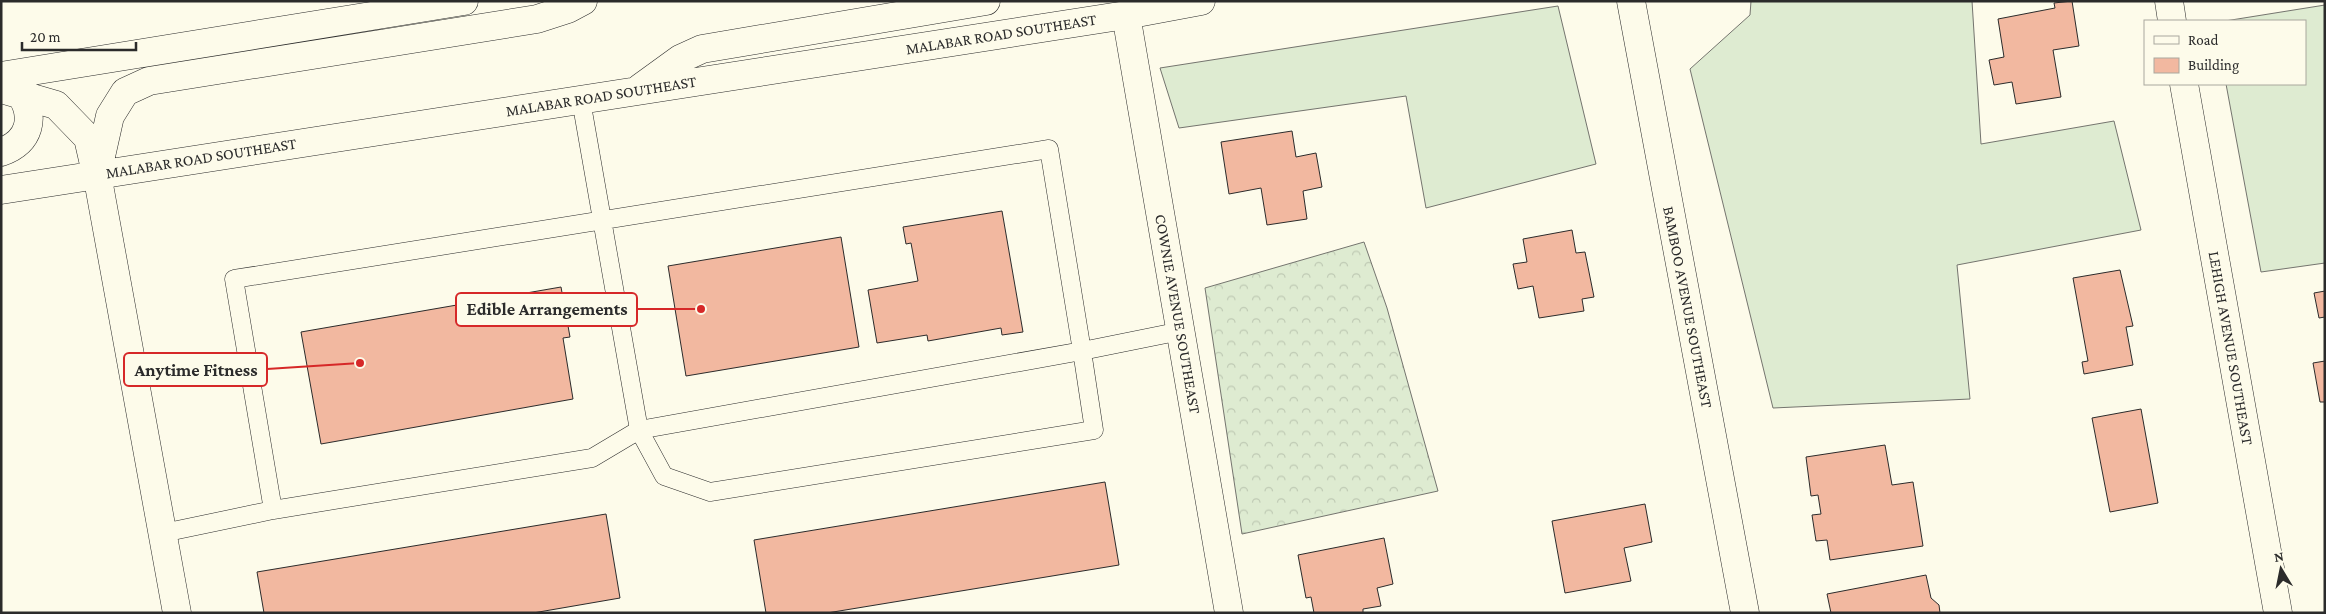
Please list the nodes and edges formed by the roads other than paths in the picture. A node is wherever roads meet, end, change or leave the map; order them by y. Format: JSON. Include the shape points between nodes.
{"nodes":[{"id":1,"x":464,"y":1,"type":"edge"},
{"id":2,"x":583,"y":1,"type":"edge"},
{"id":3,"x":986,"y":1,"type":"edge"},
{"id":4,"x":1201,"y":1,"type":"edge"},
{"id":5,"x":1631,"y":1,"type":"edge"},
{"id":6,"x":2169,"y":1,"type":"edge"},
{"id":7,"x":1127,"y":8,"type":"edge"},
{"id":8,"x":2172,"y":20,"type":"edge"},
{"id":9,"x":2184,"y":85,"type":"edge"},
{"id":10,"x":7,"y":86,"type":"edge"},
{"id":11,"x":635,"y":91,"type":"junction"},
{"id":12,"x":581,"y":100,"type":"junction"},
{"id":13,"x":1,"y":152,"type":"edge"},
{"id":14,"x":97,"y":174,"type":"junction"},
{"id":15,"x":1,"y":190,"type":"edge"},
{"id":16,"x":602,"y":220,"type":"junction"},
{"id":17,"x":1181,"y":331,"type":"junction"},
{"id":18,"x":1082,"y":351,"type":"junction"},
{"id":19,"x":639,"y":430,"type":"junction"},
{"id":20,"x":273,"y":510,"type":"junction"},
{"id":21,"x":164,"y":533,"type":"junction"},
{"id":22,"x":177,"y":613,"type":"edge"},
{"id":23,"x":1229,"y":613,"type":"edge"},
{"id":24,"x":1745,"y":613,"type":"edge"},
{"id":25,"x":2278,"y":613,"type":"edge"}],
"edges":[{"from":1,"to":10,"type":"main road"},
{"from":2,"to":14,"type":"main road","via":[[537,19],[149,81],[125,92],[110,116]]},
{"from":3,"to":11,"type":"main road","via":[[702,49],[680,59]]},
{"from":4,"to":7,"type":"main road","name":"MALABAR ROAD SOUTHEAST"},
{"from":5,"to":24,"type":"main road","name":"BAMBOO AVENUE SOUTHEAST"},
{"from":6,"to":8,"type":"main road"},
{"from":7,"to":11,"type":"main road","name":"MALABAR ROAD SOUTHEAST"},
{"from":7,"to":17,"type":"main road","name":"COWNIE AVENUE SOUTHEAST"},
{"from":9,"to":25,"type":"main road","name":"LEHIGH AVENUE SOUTHEAST"},
{"from":10,"to":13,"type":"main road","via":[[28,105],[31,119],[24,135],[9,150]]},
{"from":10,"to":14,"type":"main road","via":[[63,112],[88,138]]},
{"from":11,"to":12,"type":"main road","name":"MALABAR ROAD SOUTHEAST"},
{"from":12,"to":14,"type":"main road","name":"MALABAR ROAD SOUTHEAST"},
{"from":12,"to":16,"type":"lane"},
{"from":14,"to":15,"type":"main road","name":"MALABAR ROAD SOUTHEAST"},
{"from":14,"to":21,"type":"main road"},
{"from":16,"to":18,"type":"lane","via":[[1049,149]]},
{"from":16,"to":19,"type":"lane"},
{"from":16,"to":20,"type":"lane","via":[[234,279]]},
{"from":17,"to":18,"type":"lane"},
{"from":17,"to":23,"type":"main road","name":"COWNIE AVENUE SOUTHEAST"},
{"from":18,"to":19,"type":"lane"},
{"from":18,"to":19,"type":"lane","via":[[1094,430],[710,492],[664,476]]},
{"from":19,"to":20,"type":"lane","via":[[592,458]]},
{"from":20,"to":21,"type":"lane"},
{"from":21,"to":22,"type":"main road"}]}
